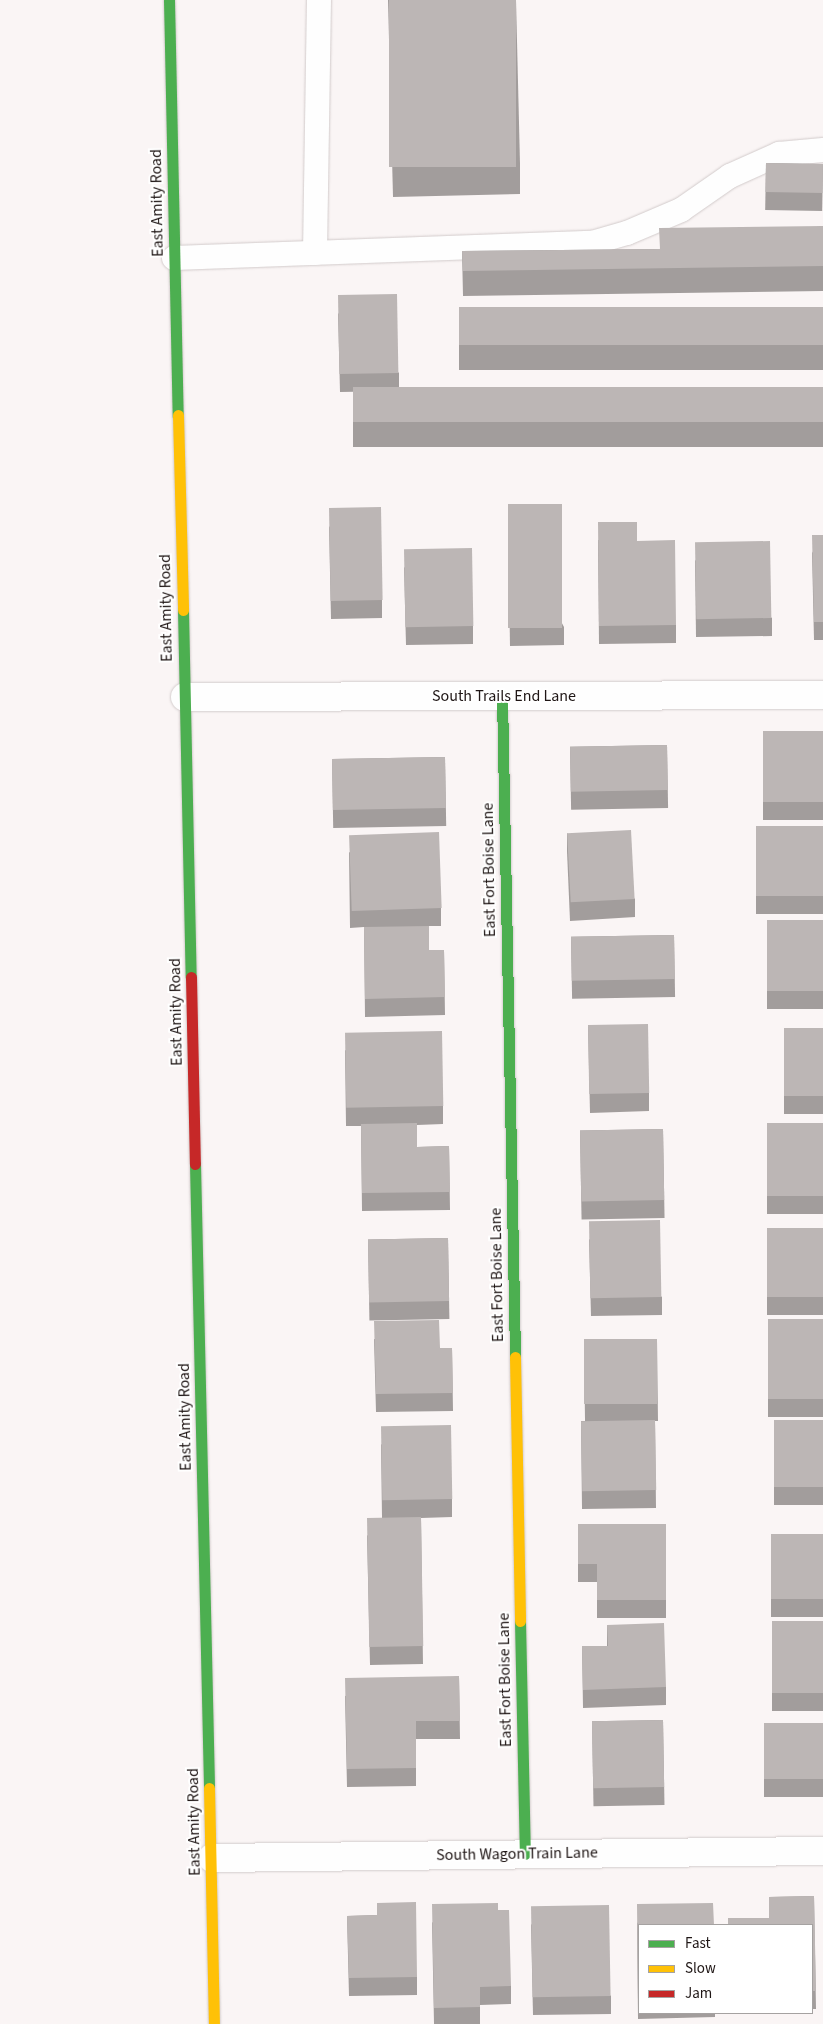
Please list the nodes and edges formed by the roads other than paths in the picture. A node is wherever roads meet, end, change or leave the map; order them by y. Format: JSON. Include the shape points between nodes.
{"nodes":[{"id":1,"x":169,"y":0,"type":"edge"},
{"id":2,"x":319,"y":0,"type":"edge"},
{"id":3,"x":823,"y":150,"type":"edge"},
{"id":4,"x":316,"y":253,"type":"junction"},
{"id":5,"x":174,"y":258,"type":"junction"},
{"id":6,"x":823,"y":695,"type":"edge"},
{"id":7,"x":502,"y":696,"type":"junction"},
{"id":8,"x":185,"y":697,"type":"junction"},
{"id":9,"x":823,"y":1851,"type":"edge"},
{"id":10,"x":525,"y":1854,"type":"junction"},
{"id":11,"x":212,"y":1858,"type":"junction"},
{"id":12,"x":214,"y":2024,"type":"edge"}],
"edges":[{"from":1,"to":5,"type":"street","name":"East Amity Road"},
{"from":2,"to":4,"type":"lane"},
{"from":3,"to":4,"type":"lane","via":[[779,154],[730,176],[681,210],[627,234],[592,243]]},
{"from":4,"to":5,"type":"lane"},
{"from":5,"to":8,"type":"street","name":"East Amity Road"},
{"from":6,"to":7,"type":"street","name":"South Trails End Lane"},
{"from":7,"to":8,"type":"street","name":"South Trails End Lane"},
{"from":7,"to":10,"type":"street","name":"East Fort Boise Lane"},
{"from":8,"to":11,"type":"street","name":"East Amity Road"},
{"from":9,"to":10,"type":"street","name":"South Wagon Train Lane"},
{"from":10,"to":11,"type":"street","name":"South Wagon Train Lane"},
{"from":11,"to":12,"type":"street","name":"East Amity Road"}]}
